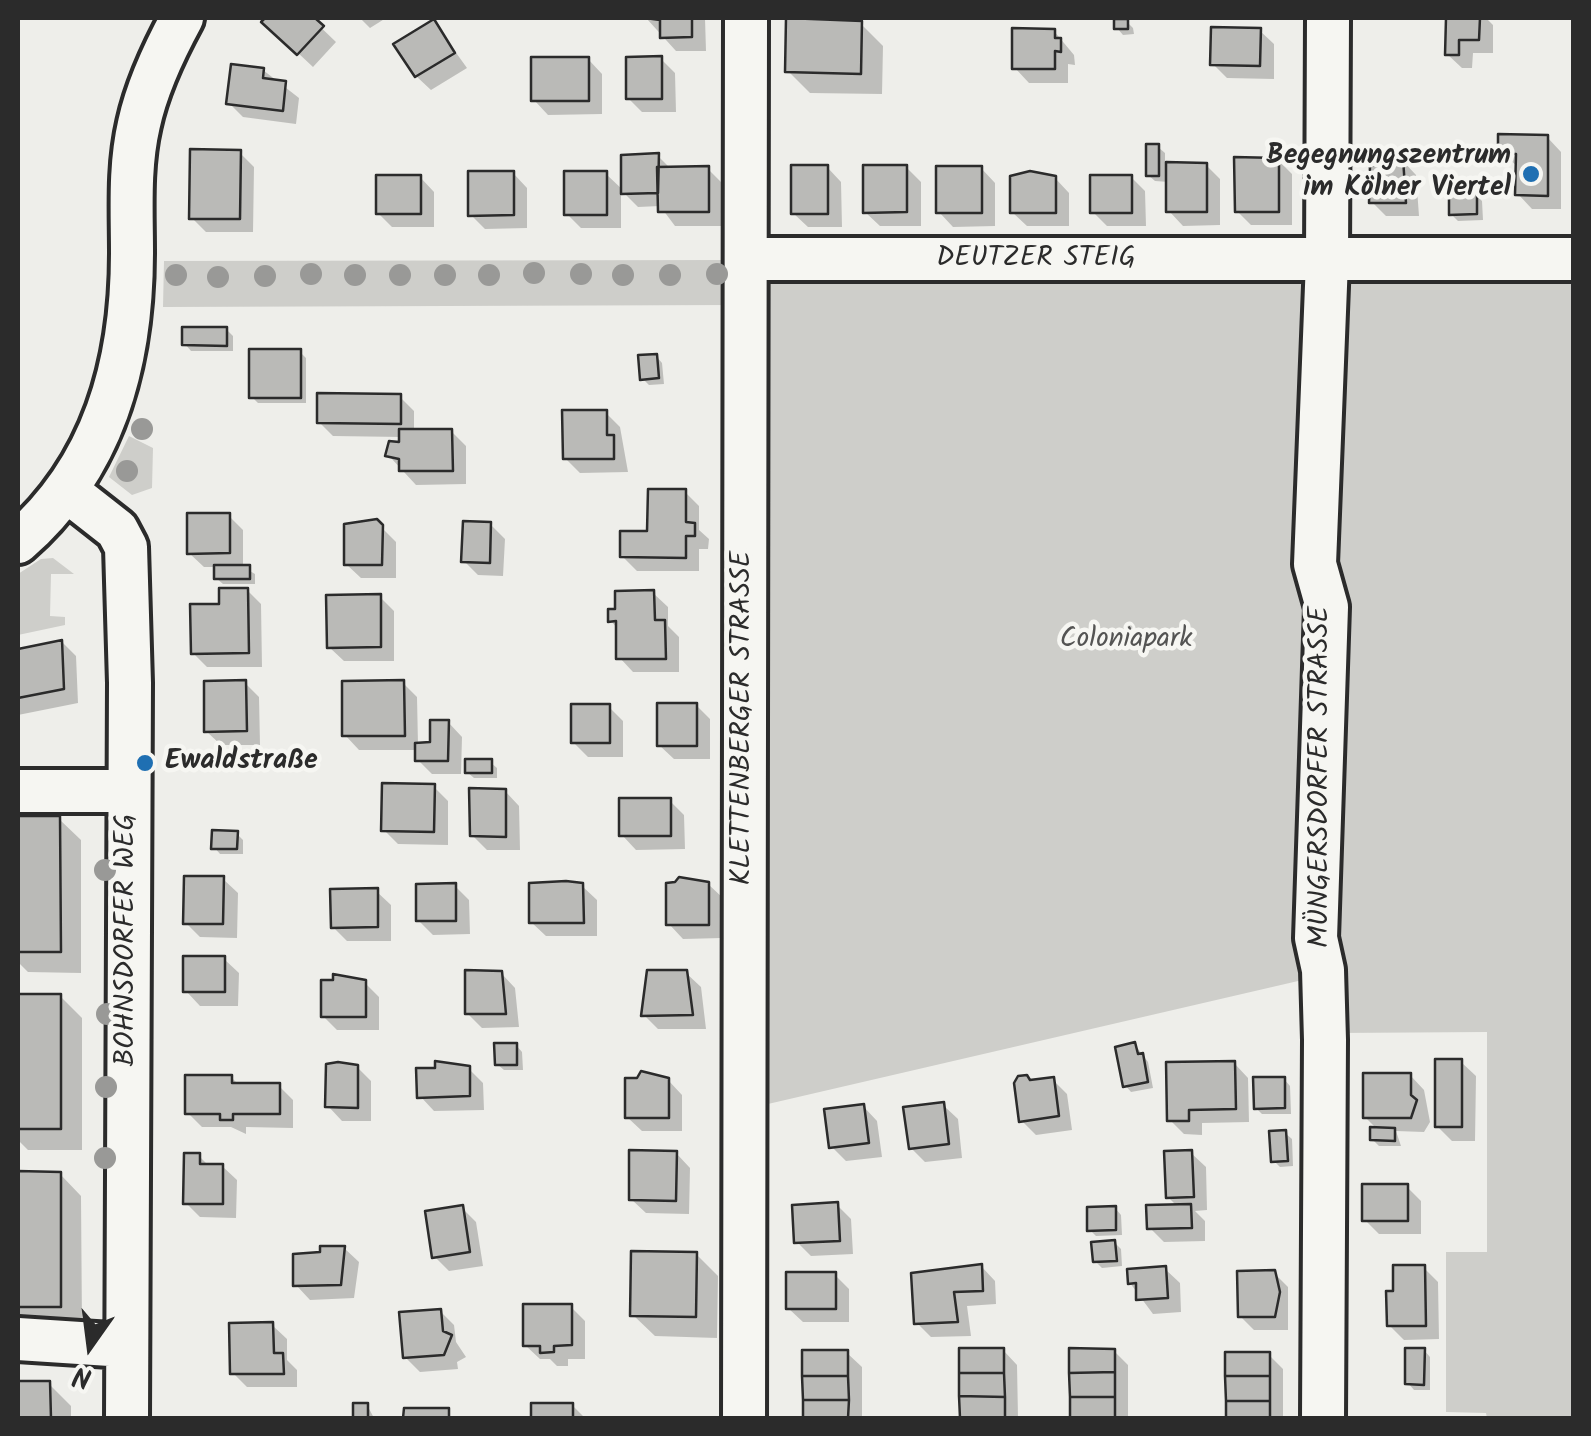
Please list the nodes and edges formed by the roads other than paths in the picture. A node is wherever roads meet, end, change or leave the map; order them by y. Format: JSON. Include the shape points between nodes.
{"nodes":[{"id":1,"x":182,"y":18,"type":"edge"},
{"id":2,"x":746,"y":18,"type":"edge"},
{"id":3,"x":1328,"y":18,"type":"edge"},
{"id":4,"x":746,"y":259,"type":"junction"},
{"id":5,"x":1574,"y":259,"type":"edge"},
{"id":6,"x":1326,"y":260,"type":"junction"},
{"id":7,"x":66,"y":490,"type":"junction"},
{"id":8,"x":18,"y":542,"type":"edge"},
{"id":9,"x":18,"y":791,"type":"edge"},
{"id":10,"x":128,"y":792,"type":"junction"},
{"id":11,"x":18,"y":1340,"type":"edge"},
{"id":12,"x":126,"y":1346,"type":"junction"},
{"id":13,"x":127,"y":1418,"type":"edge"},
{"id":14,"x":744,"y":1418,"type":"edge"},
{"id":15,"x":1323,"y":1418,"type":"edge"}],
"edges":[{"from":1,"to":7,"type":"street","via":[[139,123],[123,364],[105,424]]},
{"from":2,"to":4,"type":"street","name":"KLETTENBERGER STRASSE"},
{"from":3,"to":6,"type":"street","name":"MÜNGERSDORFER STRASSE"},
{"from":4,"to":6,"type":"street","name":"DEUTZER STEIG"},
{"from":4,"to":14,"type":"street","name":"KLETTENBERGER STRASSE"},
{"from":5,"to":6,"type":"street","name":"DEUTZER STEIG"},
{"from":6,"to":15,"type":"street","name":"MÜNGERSDORFER STRASSE","via":[[1315,564],[1327,607],[1316,938],[1325,1040]]},
{"from":7,"to":8,"type":"street"},
{"from":7,"to":10,"type":"street","name":"BOHNSDORFER WEG","via":[[118,530],[126,547]]},
{"from":9,"to":10,"type":"street"},
{"from":10,"to":12,"type":"street","name":"BOHNSDORFER WEG"},
{"from":11,"to":12,"type":"street"},
{"from":12,"to":13,"type":"street","name":"BOHNSDORFER WEG"}]}
